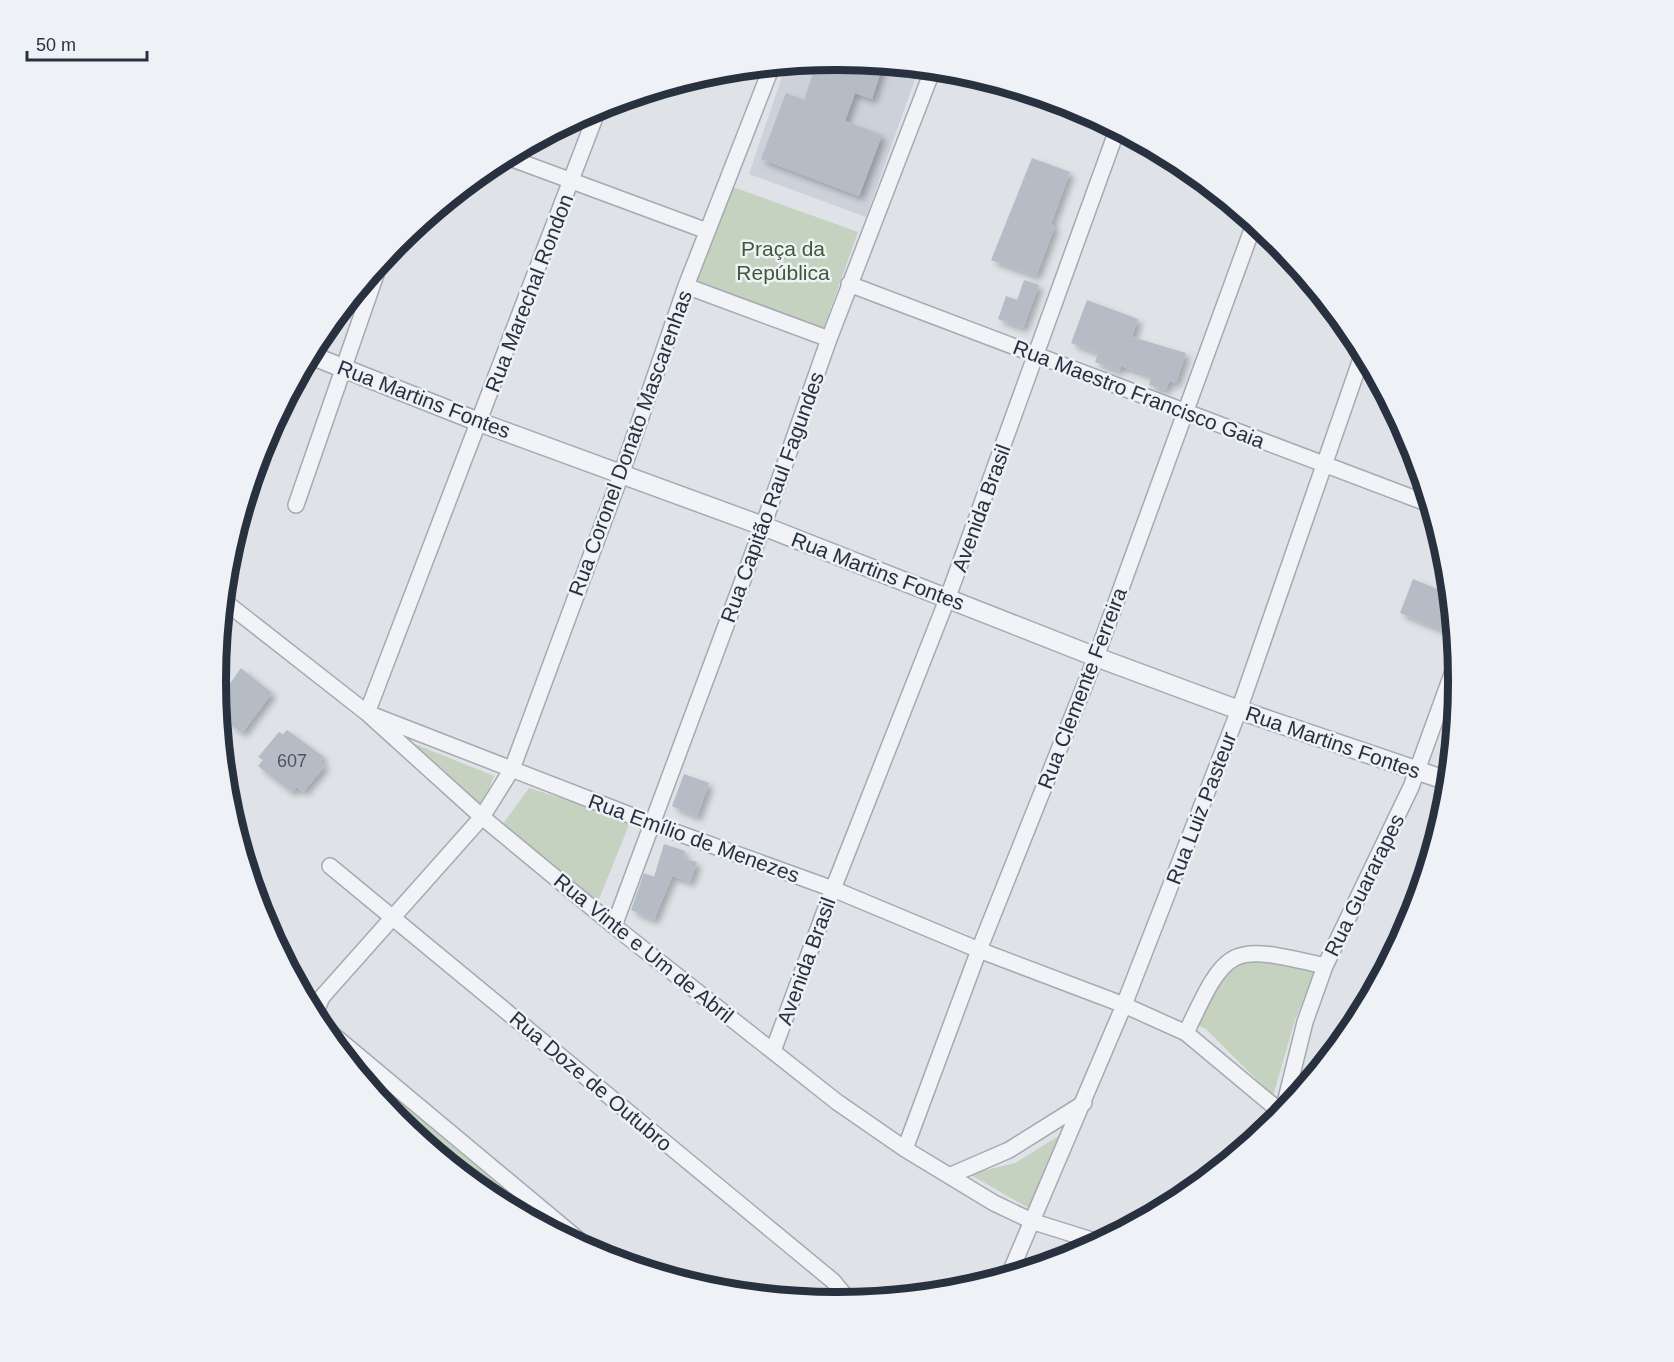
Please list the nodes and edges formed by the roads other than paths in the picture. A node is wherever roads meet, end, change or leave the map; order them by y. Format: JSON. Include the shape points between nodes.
{"nodes":[{"id":1,"x":768,"y":75,"type":"edge"},
{"id":2,"x":930,"y":78,"type":"edge"},
{"id":3,"x":594,"y":121,"type":"edge"},
{"id":4,"x":1114,"y":137,"type":"edge"},
{"id":5,"x":518,"y":161,"type":"edge"},
{"id":6,"x":572,"y":181,"type":"junction"},
{"id":7,"x":706,"y":231,"type":"junction"},
{"id":8,"x":1251,"y":232,"type":"edge"},
{"id":9,"x":849,"y":284,"type":"junction"},
{"id":10,"x":372,"y":286,"type":"edge"},
{"id":11,"x":686,"y":286,"type":"junction"},
{"id":12,"x":829,"y":339,"type":"junction"},
{"id":13,"x":1037,"y":355,"type":"junction"},
{"id":14,"x":319,"y":359,"type":"edge"},
{"id":15,"x":1359,"y":364,"type":"edge"},
{"id":16,"x":341,"y":369,"type":"junction"},
{"id":17,"x":1184,"y":411,"type":"junction"},
{"id":18,"x":479,"y":422,"type":"junction"},
{"id":19,"x":1322,"y":464,"type":"junction"},
{"id":20,"x":622,"y":472,"type":"junction"},
{"id":21,"x":1420,"y":501,"type":"edge"},
{"id":22,"x":296,"y":505,"type":"dead end"},
{"id":23,"x":763,"y":526,"type":"junction"},
{"id":24,"x":948,"y":597,"type":"junction"},
{"id":25,"x":231,"y":607,"type":"edge"},
{"id":26,"x":1096,"y":657,"type":"junction"},
{"id":27,"x":1448,"y":685,"type":"edge"},
{"id":28,"x":1239,"y":710,"type":"junction"},
{"id":29,"x":367,"y":713,"type":"junction"},
{"id":30,"x":512,"y":769,"type":"junction"},
{"id":31,"x":1416,"y":771,"type":"junction"},
{"id":32,"x":1439,"y":779,"type":"edge"},
{"id":33,"x":482,"y":817,"type":"junction"},
{"id":34,"x":653,"y":824,"type":"junction"},
{"id":35,"x":330,"y":866,"type":"dead end"},
{"id":36,"x":833,"y":890,"type":"junction"},
{"id":37,"x":393,"y":917,"type":"junction"},
{"id":38,"x":614,"y":926,"type":"junction"},
{"id":39,"x":979,"y":950,"type":"junction"},
{"id":40,"x":1325,"y":966,"type":"junction"},
{"id":41,"x":319,"y":1004,"type":"edge"},
{"id":42,"x":1124,"y":1005,"type":"junction"},
{"id":43,"x":1186,"y":1033,"type":"junction"},
{"id":44,"x":350,"y":1049,"type":"edge"},
{"id":45,"x":773,"y":1051,"type":"junction"},
{"id":46,"x":1287,"y":1094,"type":"edge"},
{"id":47,"x":1084,"y":1103,"type":"junction"},
{"id":48,"x":1275,"y":1106,"type":"edge"},
{"id":49,"x":905,"y":1149,"type":"junction"},
{"id":50,"x":949,"y":1176,"type":"junction"},
{"id":51,"x":1034,"y":1222,"type":"junction"},
{"id":52,"x":564,"y":1227,"type":"edge"},
{"id":53,"x":1086,"y":1238,"type":"edge"},
{"id":54,"x":1014,"y":1265,"type":"edge"},
{"id":55,"x":842,"y":1292,"type":"edge"}],
"edges":[{"from":1,"to":7,"type":"street","name":"Rua Coronel Donato Mascarenhas"},
{"from":2,"to":9,"type":"street","name":"Rua Capitão Raul Fagundes"},
{"from":3,"to":6,"type":"street","name":"Rua Marechal Rondon"},
{"from":4,"to":13,"type":"street","name":"Avenida Brasil"},
{"from":5,"to":6,"type":"street"},
{"from":6,"to":7,"type":"street"},
{"from":6,"to":18,"type":"street","name":"Rua Marechal Rondon"},
{"from":7,"to":11,"type":"street","name":"Rua Coronel Donato Mascarenhas"},
{"from":8,"to":17,"type":"street","name":"Rua Clemente Ferreira"},
{"from":9,"to":12,"type":"street","name":"Rua Capitão Raul Fagundes"},
{"from":9,"to":13,"type":"street","name":"Rua Maestro Francisco Gaia"},
{"from":10,"to":16,"type":"street"},
{"from":11,"to":12,"type":"street"},
{"from":11,"to":20,"type":"street","name":"Rua Coronel Donato Mascarenhas"},
{"from":12,"to":23,"type":"street","name":"Rua Capitão Raul Fagundes"},
{"from":13,"to":17,"type":"street","name":"Rua Maestro Francisco Gaia"},
{"from":13,"to":24,"type":"street","name":"Avenida Brasil"},
{"from":14,"to":16,"type":"street","name":"Rua Martins Fontes"},
{"from":15,"to":19,"type":"street","name":"Rua Luiz Pasteur"},
{"from":16,"to":18,"type":"street","name":"Rua Martins Fontes"},
{"from":16,"to":22,"type":"street"},
{"from":17,"to":19,"type":"street","name":"Rua Maestro Francisco Gaia"},
{"from":17,"to":26,"type":"street","name":"Rua Clemente Ferreira"},
{"from":18,"to":20,"type":"street","name":"Rua Martins Fontes"},
{"from":18,"to":29,"type":"street","name":"Rua Marechal Rondon"},
{"from":19,"to":21,"type":"street","name":"Rua Maestro Francisco Gaia"},
{"from":19,"to":28,"type":"street","name":"Rua Luiz Pasteur"},
{"from":20,"to":23,"type":"street","name":"Rua Martins Fontes"},
{"from":20,"to":30,"type":"street","name":"Rua Coronel Donato Mascarenhas"},
{"from":23,"to":24,"type":"street","name":"Rua Martins Fontes"},
{"from":23,"to":34,"type":"street","name":"Rua Capitão Raul Fagundes"},
{"from":24,"to":26,"type":"street","name":"Rua Martins Fontes"},
{"from":24,"to":36,"type":"street","name":"Avenida Brasil"},
{"from":25,"to":29,"type":"street","name":"Rua Vinte e Um de Abril"},
{"from":26,"to":28,"type":"street","name":"Rua Martins Fontes"},
{"from":26,"to":39,"type":"street","name":"Rua Clemente Ferreira"},
{"from":27,"to":31,"type":"street","name":"Rua Guararapes"},
{"from":28,"to":31,"type":"street","name":"Rua Martins Fontes"},
{"from":28,"to":42,"type":"street","name":"Rua Luiz Pasteur"},
{"from":29,"to":30,"type":"street","name":"Rua Emílio de Menezes"},
{"from":29,"to":33,"type":"street","name":"Rua Vinte e Um de Abril"},
{"from":30,"to":33,"type":"street","name":"Rua Coronel Donato Mascarenhas"},
{"from":30,"to":34,"type":"street","name":"Rua Emílio de Menezes"},
{"from":31,"to":32,"type":"street","name":"Rua Martins Fontes"},
{"from":31,"to":40,"type":"street","name":"Rua Guararapes"},
{"from":33,"to":37,"type":"street","name":"Rua Coronel Donato Mascarenhas"},
{"from":33,"to":38,"type":"street","name":"Rua Vinte e Um de Abril"},
{"from":34,"to":36,"type":"street","name":"Rua Emílio de Menezes"},
{"from":34,"to":38,"type":"street","name":"Rua Capitão Raul Fagundes"},
{"from":35,"to":37,"type":"street","name":"Rua Doze de Outubro"},
{"from":36,"to":39,"type":"street","name":"Rua Emílio de Menezes"},
{"from":36,"to":45,"type":"street","name":"Avenida Brasil"},
{"from":37,"to":41,"type":"street","name":"Rua Coronel Donato Mascarenhas"},
{"from":37,"to":55,"type":"street","name":"Rua Doze de Outubro"},
{"from":38,"to":45,"type":"street","name":"Rua Vinte e Um de Abril"},
{"from":39,"to":42,"type":"street","name":"Rua Emílio de Menezes"},
{"from":39,"to":49,"type":"street","name":"Rua Clemente Ferreira"},
{"from":40,"to":43,"type":"street","via":[[1260,952],[1239,955],[1218,972]]},
{"from":40,"to":46,"type":"street","name":"Rua Guararapes","via":[[1305,1022]]},
{"from":42,"to":43,"type":"street","name":"Rua Emílio de Menezes"},
{"from":42,"to":47,"type":"street","name":"Rua Luiz Pasteur"},
{"from":43,"to":48,"type":"street","name":"Rua Emílio de Menezes"},
{"from":44,"to":52,"type":"street","name":"Rua Coronel Donato Mascarenhas"},
{"from":45,"to":49,"type":"street","name":"Rua Vinte e Um de Abril"},
{"from":47,"to":50,"type":"street","via":[[1009,1150]]},
{"from":47,"to":51,"type":"street","name":"Rua Luiz Pasteur"},
{"from":49,"to":50,"type":"street","name":"Rua Vinte e Um de Abril"},
{"from":50,"to":51,"type":"street","name":"Rua Vinte e Um de Abril"},
{"from":51,"to":53,"type":"street","name":"Rua Vinte e Um de Abril"},
{"from":51,"to":54,"type":"street","name":"Rua Luiz Pasteur"}]}
